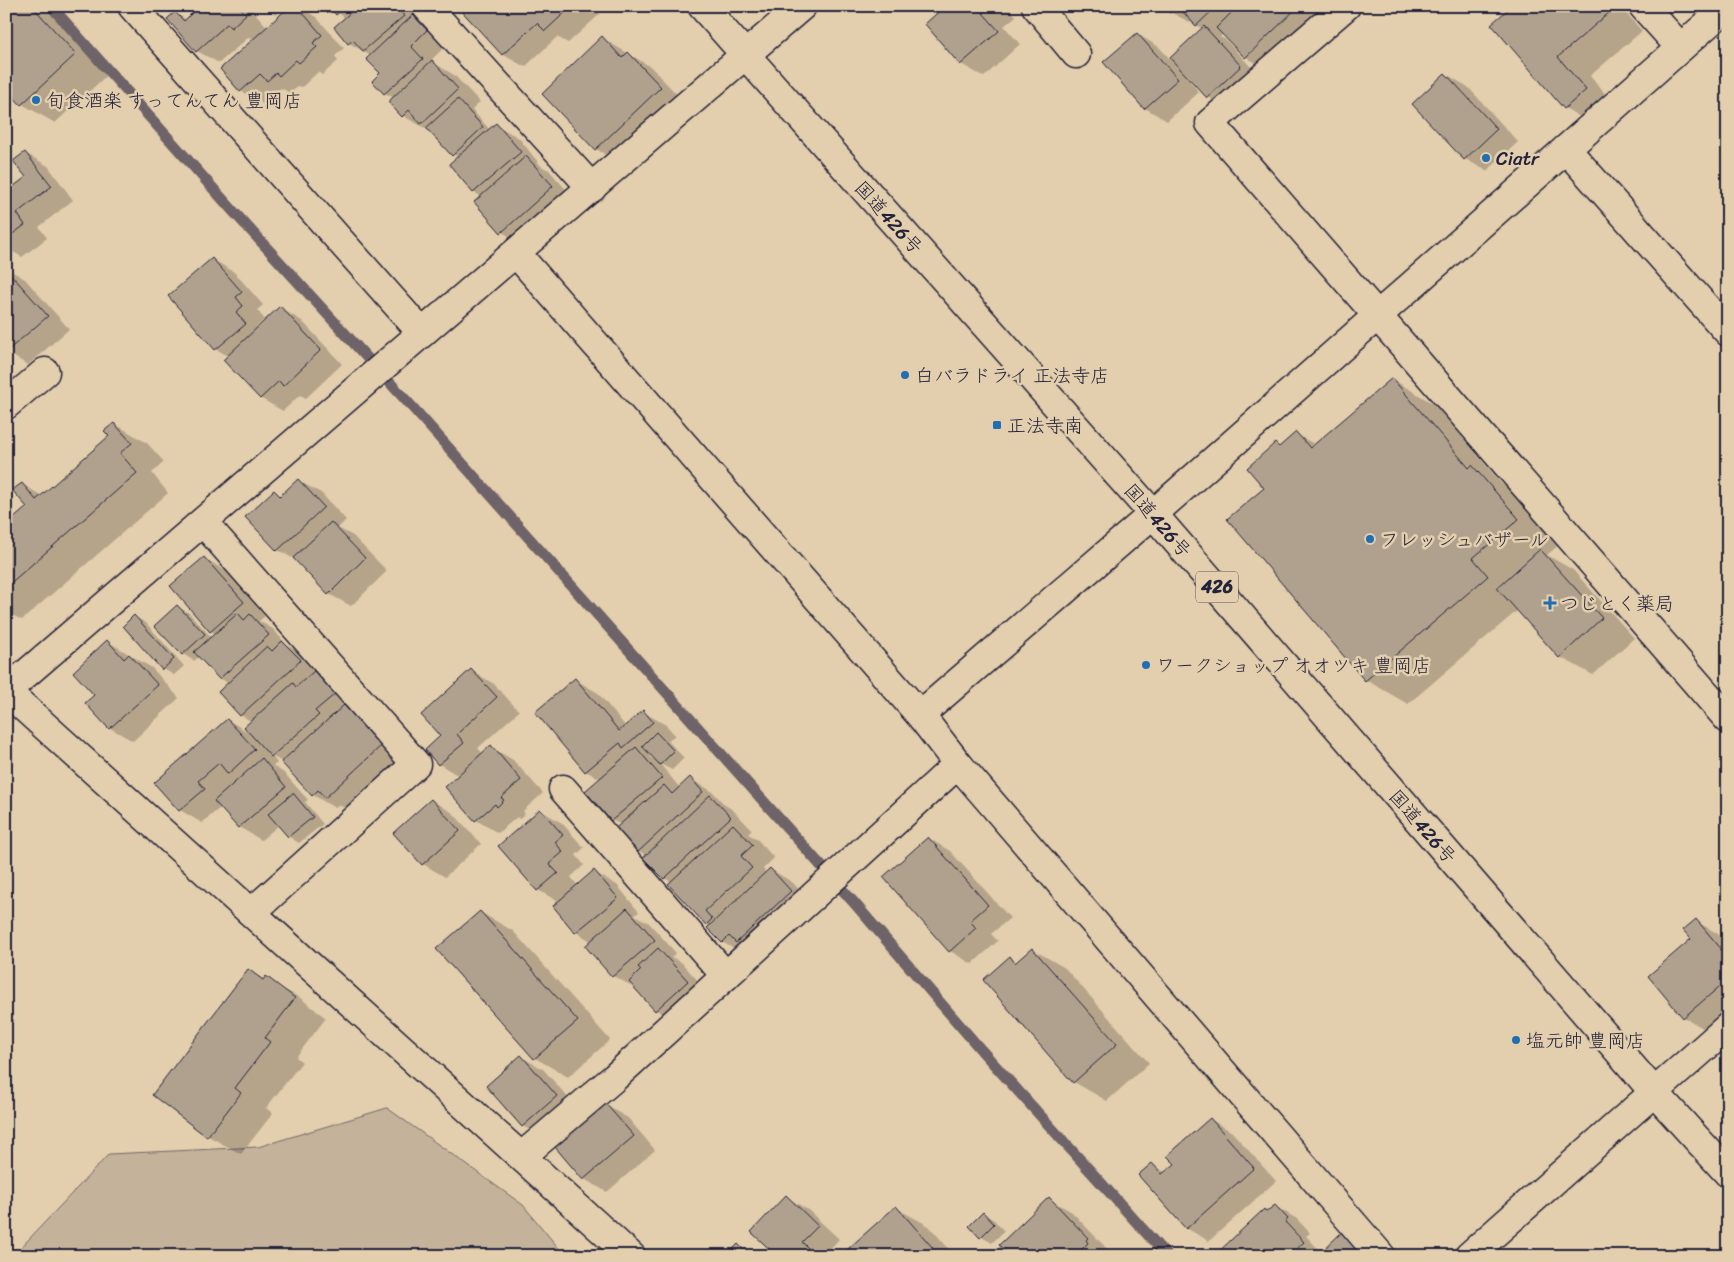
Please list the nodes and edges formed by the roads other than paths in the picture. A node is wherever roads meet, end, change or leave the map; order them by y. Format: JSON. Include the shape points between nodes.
{"nodes":[{"id":1,"x":426,"y":6,"type":"edge"},
{"id":2,"x":702,"y":6,"type":"edge"},
{"id":3,"x":802,"y":6,"type":"edge"},
{"id":4,"x":1036,"y":6,"type":"edge"},
{"id":5,"x":1643,"y":6,"type":"edge"},
{"id":6,"x":1728,"y":6,"type":"edge"},
{"id":7,"x":135,"y":8,"type":"edge"},
{"id":8,"x":1338,"y":9,"type":"edge"},
{"id":9,"x":1680,"y":47,"type":"junction"},
{"id":10,"x":1076,"y":54,"type":"dead end"},
{"id":11,"x":746,"y":56,"type":"junction"},
{"id":12,"x":1566,"y":149,"type":"junction"},
{"id":13,"x":592,"y":188,"type":"junction"},
{"id":14,"x":516,"y":253,"type":"junction"},
{"id":15,"x":1378,"y":314,"type":"junction"},
{"id":16,"x":1728,"y":332,"type":"edge"},
{"id":17,"x":422,"y":333,"type":"junction"},
{"id":18,"x":45,"y":372,"type":"dead end"},
{"id":19,"x":6,"y":405,"type":"edge"},
{"id":20,"x":1153,"y":514,"type":"junction"},
{"id":21,"x":202,"y":522,"type":"junction"},
{"id":22,"x":6,"y":691,"type":"edge"},
{"id":23,"x":920,"y":714,"type":"junction"},
{"id":24,"x":1728,"y":719,"type":"edge"},
{"id":25,"x":958,"y":764,"type":"junction"},
{"id":26,"x":563,"y":789,"type":"dead end"},
{"id":27,"x":252,"y":912,"type":"junction"},
{"id":28,"x":726,"y":976,"type":"junction"},
{"id":29,"x":1728,"y":1026,"type":"edge"},
{"id":30,"x":1654,"y":1092,"type":"junction"},
{"id":31,"x":522,"y":1156,"type":"junction"},
{"id":32,"x":1728,"y":1173,"type":"edge"},
{"id":33,"x":631,"y":1256,"type":"edge"},
{"id":34,"x":1382,"y":1256,"type":"edge"},
{"id":35,"x":1469,"y":1256,"type":"edge"}],
"edges":[{"from":1,"to":13,"type":"main road"},
{"from":2,"to":11,"type":"main road","name":"国道426号","number":"426"},
{"from":3,"to":11,"type":"main road"},
{"from":4,"to":10,"type":"main road"},
{"from":5,"to":9,"type":"main road"},
{"from":6,"to":9,"type":"main road"},
{"from":7,"to":17,"type":"main road"},
{"from":8,"to":15,"type":"main road","via":[[1210,123]]},
{"from":9,"to":12,"type":"main road"},
{"from":11,"to":13,"type":"main road"},
{"from":11,"to":20,"type":"main road","name":"国道426号","number":"426"},
{"from":12,"to":15,"type":"main road"},
{"from":12,"to":16,"type":"main road"},
{"from":13,"to":14,"type":"main road"},
{"from":14,"to":17,"type":"main road"},
{"from":14,"to":23,"type":"main road"},
{"from":15,"to":20,"type":"main road"},
{"from":15,"to":24,"type":"main road"},
{"from":17,"to":21,"type":"main road"},
{"from":18,"to":19,"type":"main road"},
{"from":20,"to":23,"type":"main road"},
{"from":20,"to":30,"type":"main road","name":"国道426号","number":"426"},
{"from":21,"to":22,"type":"main road"},
{"from":21,"to":27,"type":"main road","via":[[416,764]]},
{"from":22,"to":27,"type":"main road"},
{"from":23,"to":25,"type":"main road"},
{"from":25,"to":28,"type":"main road"},
{"from":25,"to":34,"type":"main road"},
{"from":26,"to":28,"type":"main road"},
{"from":27,"to":31,"type":"main road"},
{"from":28,"to":31,"type":"main road"},
{"from":29,"to":30,"type":"main road"},
{"from":30,"to":32,"type":"main road","name":"国道426号","number":"426"},
{"from":30,"to":35,"type":"main road"},
{"from":31,"to":33,"type":"main road"}]}
